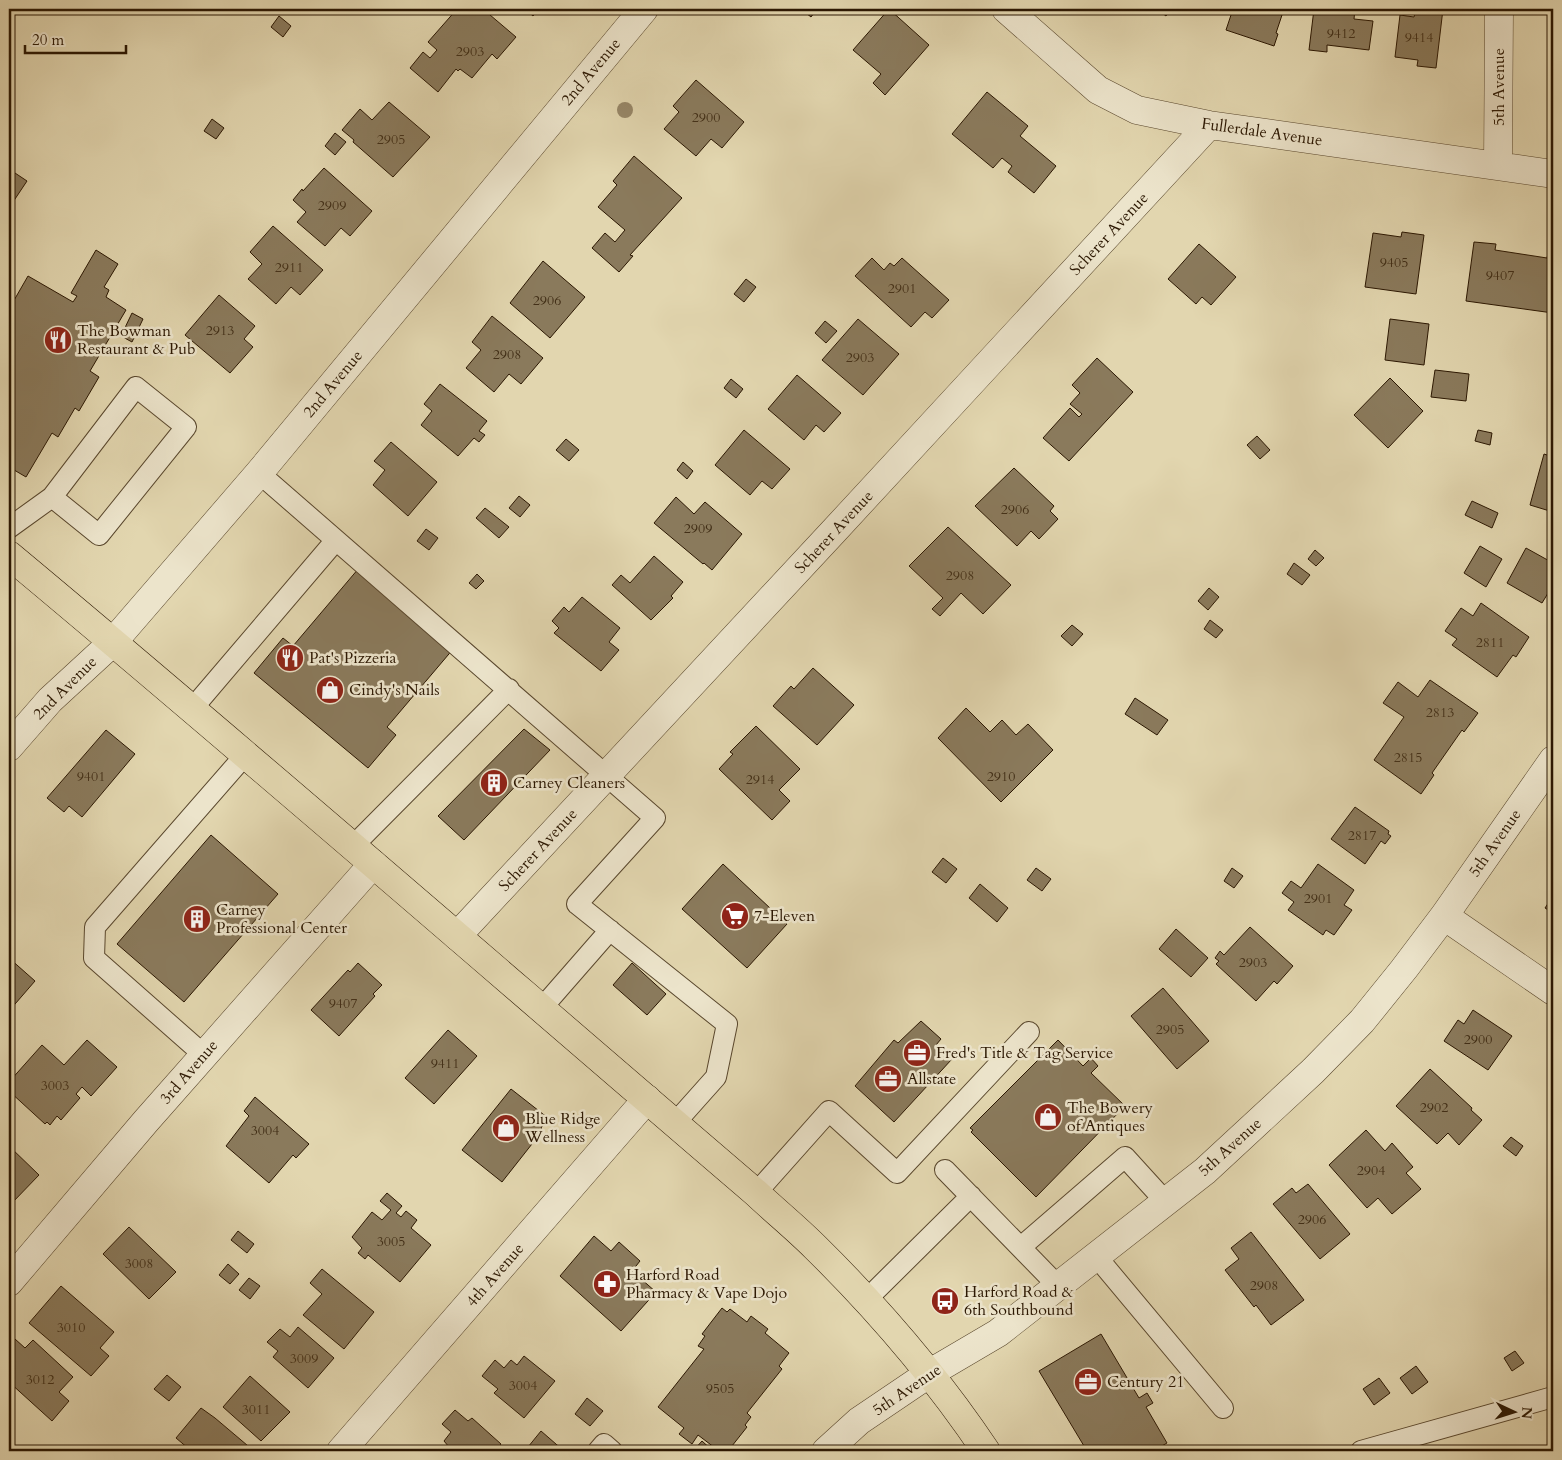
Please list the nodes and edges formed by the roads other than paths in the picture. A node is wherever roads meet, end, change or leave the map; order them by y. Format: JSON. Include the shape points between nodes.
{"nodes":[{"id":1,"x":644,"y":9,"type":"edge"},
{"id":2,"x":1006,"y":9,"type":"edge"},
{"id":3,"x":1499,"y":9,"type":"edge"},
{"id":4,"x":1209,"y":126,"type":"junction"},
{"id":5,"x":1498,"y":166,"type":"junction"},
{"id":6,"x":1553,"y":174,"type":"edge"},
{"id":7,"x":259,"y":473,"type":"junction"},
{"id":8,"x":52,"y":497,"type":"junction"},
{"id":9,"x":9,"y":528,"type":"edge"},
{"id":10,"x":336,"y":540,"type":"junction"},
{"id":11,"x":9,"y":555,"type":"edge"},
{"id":12,"x":113,"y":642,"type":"junction"},
{"id":13,"x":509,"y":689,"type":"junction"},
{"id":14,"x":192,"y":709,"type":"junction"},
{"id":15,"x":9,"y":747,"type":"edge"},
{"id":16,"x":246,"y":754,"type":"junction"},
{"id":17,"x":1553,"y":760,"type":"edge"},
{"id":18,"x":608,"y":775,"type":"junction"},
{"id":19,"x":363,"y":856,"type":"junction"},
{"id":20,"x":1444,"y":916,"type":"junction"},
{"id":21,"x":610,"y":930,"type":"junction"},
{"id":22,"x":457,"y":936,"type":"junction"},
{"id":23,"x":1553,"y":991,"type":"edge"},
{"id":24,"x":541,"y":1008,"type":"junction"},
{"id":25,"x":1029,"y":1032,"type":"dead end"},
{"id":26,"x":204,"y":1055,"type":"junction"},
{"id":27,"x":647,"y":1099,"type":"junction"},
{"id":28,"x":675,"y":1123,"type":"junction"},
{"id":29,"x":945,"y":1170,"type":"dead end"},
{"id":30,"x":756,"y":1193,"type":"junction"},
{"id":31,"x":971,"y":1196,"type":"junction"},
{"id":32,"x":1165,"y":1201,"type":"junction"},
{"id":33,"x":1021,"y":1247,"type":"junction"},
{"id":34,"x":1096,"y":1256,"type":"junction"},
{"id":35,"x":9,"y":1282,"type":"edge"},
{"id":36,"x":1058,"y":1286,"type":"junction"},
{"id":37,"x":866,"y":1300,"type":"junction"},
{"id":38,"x":930,"y":1374,"type":"junction"},
{"id":39,"x":1553,"y":1397,"type":"edge"},
{"id":40,"x":1223,"y":1408,"type":"dead end"},
{"id":41,"x":341,"y":1451,"type":"edge"},
{"id":42,"x":598,"y":1451,"type":"edge"},
{"id":43,"x":612,"y":1451,"type":"edge"},
{"id":44,"x":826,"y":1451,"type":"edge"},
{"id":45,"x":986,"y":1451,"type":"edge"},
{"id":46,"x":1361,"y":1451,"type":"edge"}],
"edges":[{"from":1,"to":7,"type":"street","name":"2nd Avenue"},
{"from":2,"to":4,"type":"street","name":"Fullerdale Avenue","via":[[1098,90],[1137,110]]},
{"from":3,"to":5,"type":"street","name":"5th Avenue"},
{"from":4,"to":5,"type":"street","name":"Fullerdale Avenue"},
{"from":4,"to":18,"type":"street","name":"Scherer Avenue"},
{"from":5,"to":6,"type":"street","name":"Fullerdale Avenue"},
{"from":7,"to":10,"type":"lane"},
{"from":7,"to":12,"type":"street","name":"2nd Avenue"},
{"from":8,"to":8,"type":"lane","via":[[99,535],[186,428],[136,387]]},
{"from":8,"to":9,"type":"lane"},
{"from":10,"to":13,"type":"lane"},
{"from":10,"to":14,"type":"lane"},
{"from":11,"to":12,"type":"main road"},
{"from":12,"to":14,"type":"main road"},
{"from":12,"to":15,"type":"street","name":"2nd Avenue","via":[[50,700]]},
{"from":13,"to":18,"type":"lane"},
{"from":13,"to":19,"type":"lane"},
{"from":14,"to":16,"type":"main road"},
{"from":16,"to":19,"type":"main road"},
{"from":16,"to":26,"type":"lane","via":[[95,927],[94,958]]},
{"from":17,"to":20,"type":"street","name":"5th Avenue"},
{"from":18,"to":21,"type":"lane","via":[[655,818],[576,904]]},
{"from":18,"to":22,"type":"street","name":"Scherer Avenue"},
{"from":19,"to":22,"type":"main road"},
{"from":19,"to":26,"type":"street","name":"3rd Avenue"},
{"from":20,"to":23,"type":"street"},
{"from":20,"to":32,"type":"street","name":"5th Avenue","via":[[1368,1013],[1319,1065],[1204,1171]]},
{"from":21,"to":24,"type":"lane"},
{"from":21,"to":28,"type":"lane","via":[[727,1024],[716,1076]]},
{"from":22,"to":24,"type":"main road"},
{"from":24,"to":27,"type":"main road"},
{"from":25,"to":30,"type":"lane","via":[[896,1173],[830,1111]]},
{"from":26,"to":35,"type":"street","name":"3rd Avenue"},
{"from":27,"to":28,"type":"main road"},
{"from":27,"to":41,"type":"street","name":"4th Avenue"},
{"from":28,"to":30,"type":"main road"},
{"from":29,"to":31,"type":"lane"},
{"from":30,"to":37,"type":"main road"},
{"from":31,"to":33,"type":"lane"},
{"from":31,"to":37,"type":"lane"},
{"from":32,"to":33,"type":"lane","via":[[1125,1157]]},
{"from":32,"to":34,"type":"street","name":"5th Avenue"},
{"from":33,"to":36,"type":"lane"},
{"from":34,"to":36,"type":"street","name":"5th Avenue"},
{"from":34,"to":40,"type":"lane"},
{"from":36,"to":38,"type":"street","name":"5th Avenue","via":[[998,1333]]},
{"from":37,"to":38,"type":"main road"},
{"from":38,"to":44,"type":"street","name":"5th Avenue","via":[[860,1421]]},
{"from":38,"to":45,"type":"main road"},
{"from":39,"to":46,"type":"lane"},
{"from":42,"to":43,"type":"lane","via":[[604,1444]]}]}
